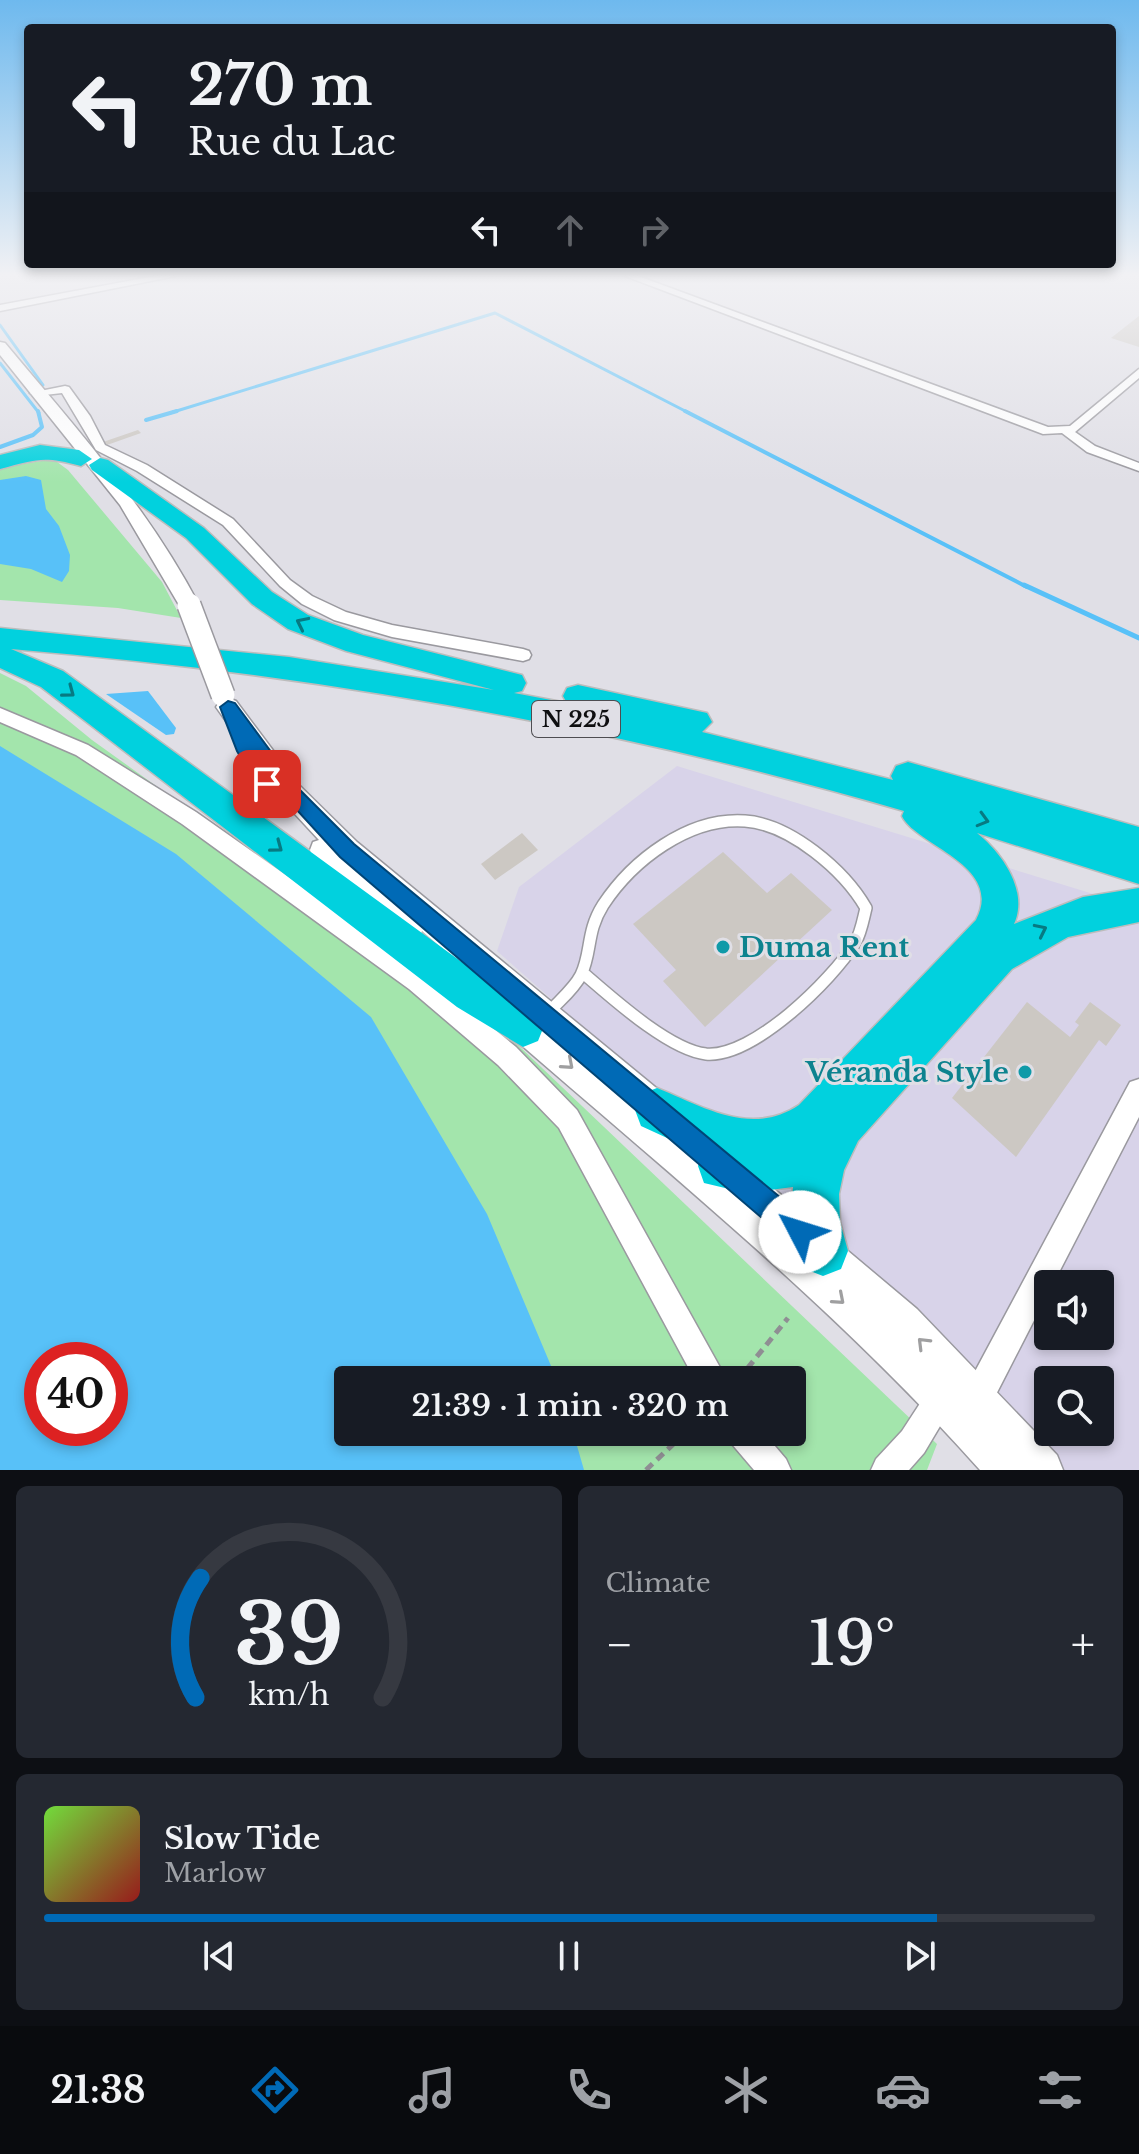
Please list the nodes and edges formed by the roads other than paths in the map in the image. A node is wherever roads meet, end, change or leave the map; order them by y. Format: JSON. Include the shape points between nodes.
{"nodes":[{"id":1,"x":810,"y":345,"type":"edge"},
{"id":2,"x":0,"y":346,"type":"edge"},
{"id":3,"x":1139,"y":372,"type":"edge"},
{"id":4,"x":35,"y":389,"type":"junction"},
{"id":5,"x":57,"y":426,"type":"junction"},
{"id":6,"x":1067,"y":432,"type":"junction"},
{"id":7,"x":2,"y":458,"type":"edge"},
{"id":8,"x":87,"y":458,"type":"junction"},
{"id":9,"x":1139,"y":467,"type":"edge"},
{"id":10,"x":0,"y":619,"type":"edge"},
{"id":11,"x":0,"y":638,"type":"edge"},
{"id":12,"x":0,"y":656,"type":"edge"},
{"id":13,"x":517,"y":669,"type":"junction"},
{"id":14,"x":0,"y":715,"type":"edge"},
{"id":15,"x":601,"y":723,"type":"junction"},
{"id":16,"x":1139,"y":842,"type":"edge"},
{"id":17,"x":1139,"y":868,"type":"edge"},
{"id":18,"x":1139,"y":905,"type":"edge"},
{"id":19,"x":583,"y":973,"type":"junction"},
{"id":20,"x":533,"y":1025,"type":"junction"},
{"id":21,"x":1139,"y":1091,"type":"edge"},
{"id":22,"x":849,"y":1122,"type":"junction"},
{"id":23,"x":655,"y":1124,"type":"junction"},
{"id":24,"x":721,"y":1166,"type":"junction"},
{"id":25,"x":823,"y":1251,"type":"junction"},
{"id":26,"x":704,"y":1366,"type":"edge"},
{"id":27,"x":960,"y":1398,"type":"junction"},
{"id":28,"x":754,"y":1446,"type":"edge"},
{"id":29,"x":775,"y":1470,"type":"edge"},
{"id":30,"x":887,"y":1470,"type":"edge"},
{"id":31,"x":1009,"y":1470,"type":"edge"},
{"id":32,"x":1042,"y":1470,"type":"edge"}],
"edges":[{"from":1,"to":6,"type":"street","via":[[1025,426]]},
{"from":2,"to":4,"type":"street"},
{"from":3,"to":6,"type":"street"},
{"from":4,"to":5,"type":"street"},
{"from":4,"to":8,"type":"street"},
{"from":4,"to":13,"type":"street","via":[[65,389],[100,447],[228,522],[290,588],[314,604]]},
{"from":5,"to":7,"type":"highway","via":[[44,439]]},
{"from":5,"to":8,"type":"street"},
{"from":6,"to":9,"type":"street","via":[[1091,449]]},
{"from":7,"to":8,"type":"highway","via":[[43,451]]},
{"from":13,"to":8,"type":"highway","one_way":true,"via":[[366,647],[298,622],[262,598],[195,533]]},
{"from":8,"to":20,"type":"street","bridge":true,"via":[[166,558],[226,701],[271,768],[323,828]]},
{"from":10,"to":13,"type":"highway","number":"N 225"},
{"from":11,"to":15,"type":"highway","number":"N 225","via":[[332,673]]},
{"from":12,"to":20,"type":"highway","one_way":true,"via":[[52,679],[471,993]]},
{"from":13,"to":16,"type":"highway","number":"N 225"},
{"from":14,"to":26,"type":"street","via":[[82,750],[189,818],[417,981],[507,1056],[568,1119]]},
{"from":15,"to":17,"type":"highway","number":"N 225","one_way":true,"via":[[847,782]]},
{"from":15,"to":23,"type":"highway","via":[[931,821],[977,854],[991,875],[998,900],[990,933],[801,1133],[778,1142],[735,1142]]},
{"from":22,"to":18,"type":"highway","one_way":true,"via":[[981,972],[1009,948],[1062,920]]},
{"from":19,"to":19,"type":"lane","via":[[669,1036],[705,1054],[740,1048],[770,1029],[818,985],[856,941],[866,908],[856,888],[834,866],[782,833],[746,821],[701,828],[664,844],[616,889],[590,929]]},
{"from":19,"to":20,"type":"lane"},
{"from":20,"to":23,"type":"street"},
{"from":21,"to":27,"type":"street"},
{"from":22,"to":24,"type":"highway","via":[[822,1150],[799,1162],[766,1169]]},
{"from":22,"to":25,"type":"highway","via":[[821,1164],[815,1185],[814,1216]]},
{"from":23,"to":24,"type":"street"},
{"from":23,"to":27,"type":"street","one_way":true,"via":[[865,1322]]},
{"from":24,"to":25,"type":"street"},
{"from":27,"to":25,"type":"street","one_way":true},
{"from":27,"to":30,"type":"street"},
{"from":27,"to":31,"type":"street"},
{"from":27,"to":32,"type":"street"},
{"from":28,"to":29,"type":"street"}]}
